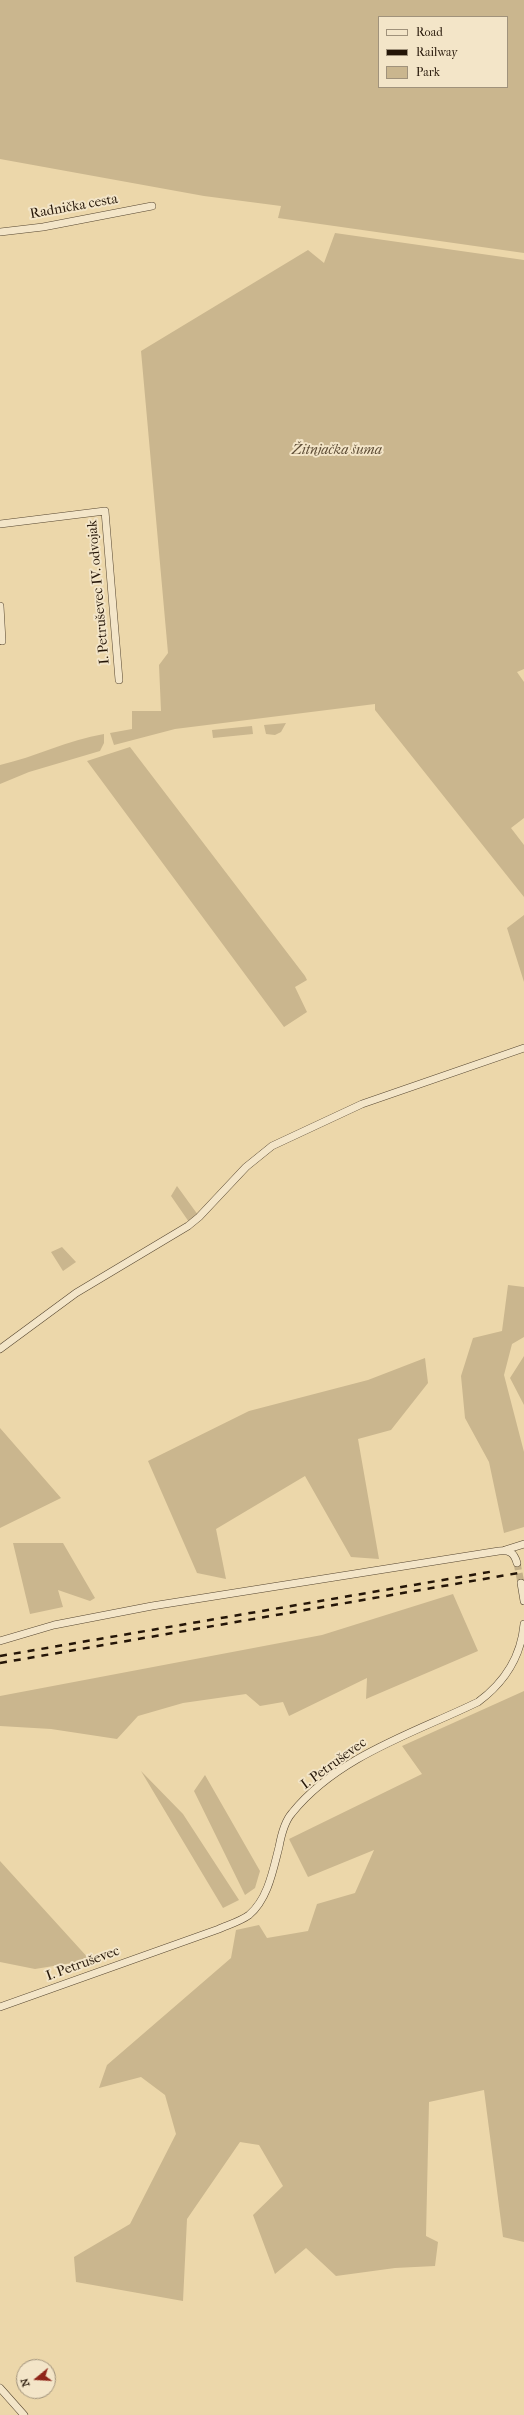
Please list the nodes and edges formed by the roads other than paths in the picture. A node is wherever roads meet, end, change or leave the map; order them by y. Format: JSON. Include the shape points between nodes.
{"nodes":[{"id":1,"x":152,"y":206,"type":"dead end"},
{"id":2,"x":0,"y":232,"type":"edge"},
{"id":3,"x":0,"y":524,"type":"edge"},
{"id":4,"x":0,"y":606,"type":"edge"},
{"id":5,"x":2,"y":641,"type":"dead end"},
{"id":6,"x":119,"y":680,"type":"dead end"},
{"id":7,"x":524,"y":1048,"type":"edge"},
{"id":8,"x":0,"y":1349,"type":"edge"},
{"id":9,"x":524,"y":1544,"type":"edge"},
{"id":10,"x":505,"y":1550,"type":"junction"},
{"id":11,"x":518,"y":1563,"type":"tunnel mouth"},
{"id":12,"x":521,"y":1583,"type":"dead end"},
{"id":13,"x":524,"y":1601,"type":"edge"},
{"id":14,"x":524,"y":1624,"type":"edge"},
{"id":15,"x":0,"y":1641,"type":"edge"},
{"id":16,"x":0,"y":2007,"type":"edge"},
{"id":17,"x":0,"y":2388,"type":"edge"},
{"id":18,"x":24,"y":2415,"type":"edge"}],
"edges":[{"from":1,"to":2,"type":"street","name":"Radnička cesta","via":[[43,227]]},
{"from":3,"to":6,"type":"street","name":"I. Petruševec IV. odvojak","via":[[105,511]]},
{"from":4,"to":5,"type":"street"},
{"from":7,"to":8,"type":"street","via":[[362,1104],[272,1146],[246,1167],[188,1226],[76,1293]]},
{"from":9,"to":10,"type":"street"},
{"from":10,"to":11,"type":"street","via":[[514,1554]]},
{"from":10,"to":15,"type":"street","via":[[152,1606],[54,1625]]},
{"from":12,"to":13,"type":"street"},
{"from":14,"to":16,"type":"street","name":"I. Petruševec","via":[[517,1657],[491,1692],[478,1702],[384,1744],[359,1758],[322,1785],[291,1814],[283,1830],[262,1901],[248,1916]]},
{"from":17,"to":18,"type":"street"}]}
